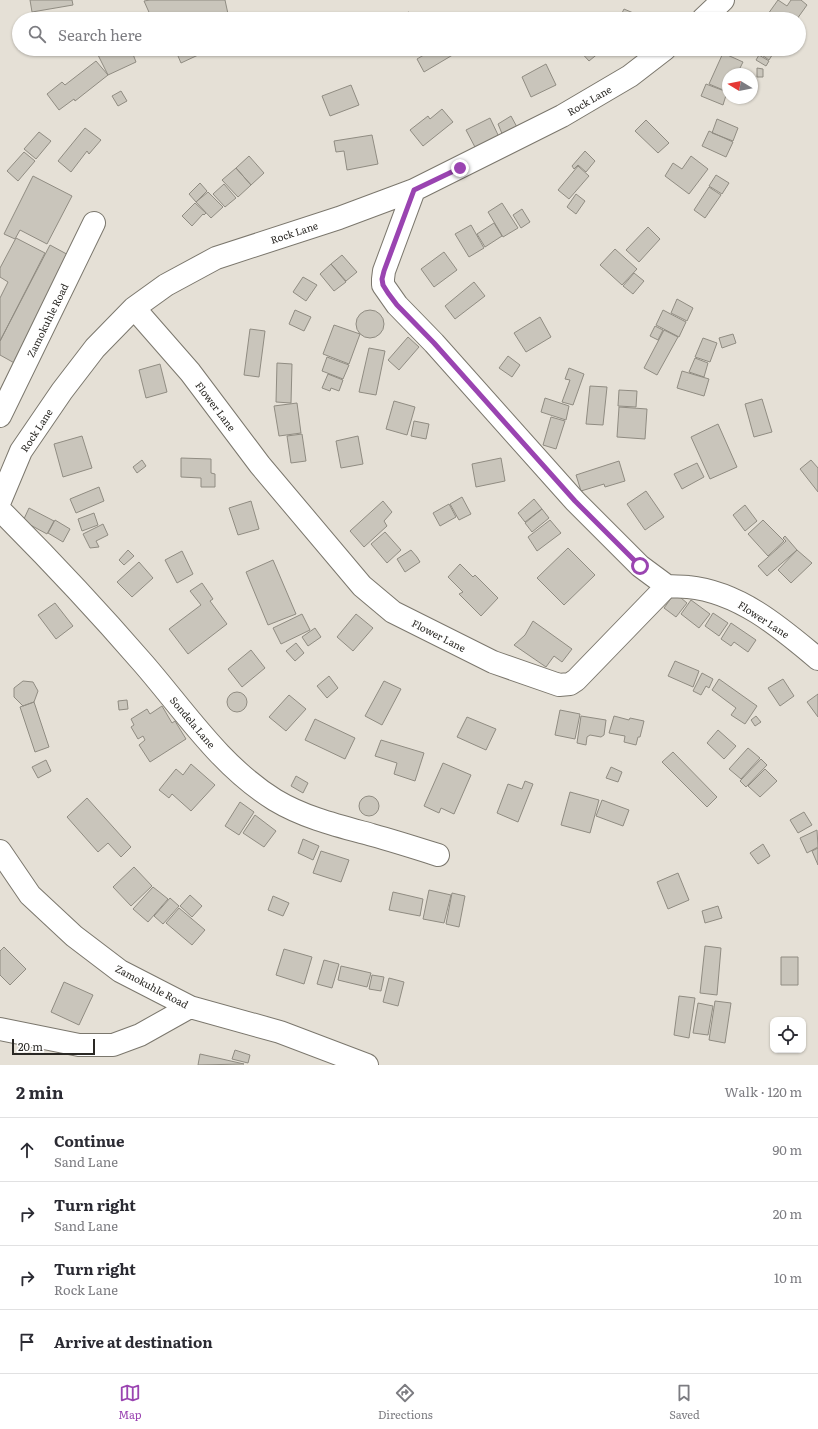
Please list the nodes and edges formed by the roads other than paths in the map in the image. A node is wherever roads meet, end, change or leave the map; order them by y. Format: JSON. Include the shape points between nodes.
{"nodes":[{"id":1,"x":723,"y":0,"type":"edge"},
{"id":2,"x":710,"y":12,"type":"edge"},
{"id":3,"x":656,"y":56,"type":"edge"},
{"id":4,"x":414,"y":190,"type":"junction"},
{"id":5,"x":94,"y":223,"type":"dead end"},
{"id":6,"x":134,"y":308,"type":"junction"},
{"id":7,"x":0,"y":416,"type":"edge"},
{"id":8,"x":0,"y":501,"type":"edge"},
{"id":9,"x":0,"y":510,"type":"edge"},
{"id":10,"x":667,"y":586,"type":"junction"},
{"id":11,"x":818,"y":659,"type":"edge"},
{"id":12,"x":0,"y":851,"type":"edge"},
{"id":13,"x":438,"y":855,"type":"dead end"},
{"id":14,"x":190,"y":1007,"type":"junction"},
{"id":15,"x":0,"y":1029,"type":"edge"},
{"id":16,"x":367,"y":1065,"type":"edge"}],
"edges":[{"from":1,"to":2,"type":"street"},
{"from":3,"to":4,"type":"street","name":"Rock Lane","via":[[630,76],[562,116]]},
{"from":4,"to":6,"type":"street","name":"Rock Lane","via":[[339,218],[216,258],[166,285]]},
{"from":4,"to":10,"type":"street","via":[[384,271],[383,285],[388,293],[575,501],[640,566]]},
{"from":5,"to":7,"type":"street","name":"Zamokuhle Road"},
{"from":6,"to":8,"type":"street","name":"Rock Lane","via":[[95,348],[21,450]]},
{"from":6,"to":10,"type":"street","name":"Flower Lane","via":[[190,372],[260,465],[362,586],[393,612],[493,662],[549,682],[565,685],[576,680]]},
{"from":9,"to":13,"type":"street","name":"Sondela Lane","via":[[53,563],[126,644],[226,761],[253,785],[299,812],[334,825]]},
{"from":10,"to":11,"type":"street","name":"Flower Lane","via":[[706,590],[739,601],[775,624]]},
{"from":12,"to":14,"type":"street","name":"Zamokuhle Road","via":[[30,894],[74,936],[120,971]]},
{"from":14,"to":15,"type":"street","via":[[140,1036],[113,1045],[79,1046]]},
{"from":14,"to":16,"type":"street","name":"Zamokuhle Road","via":[[280,1032]]}]}
